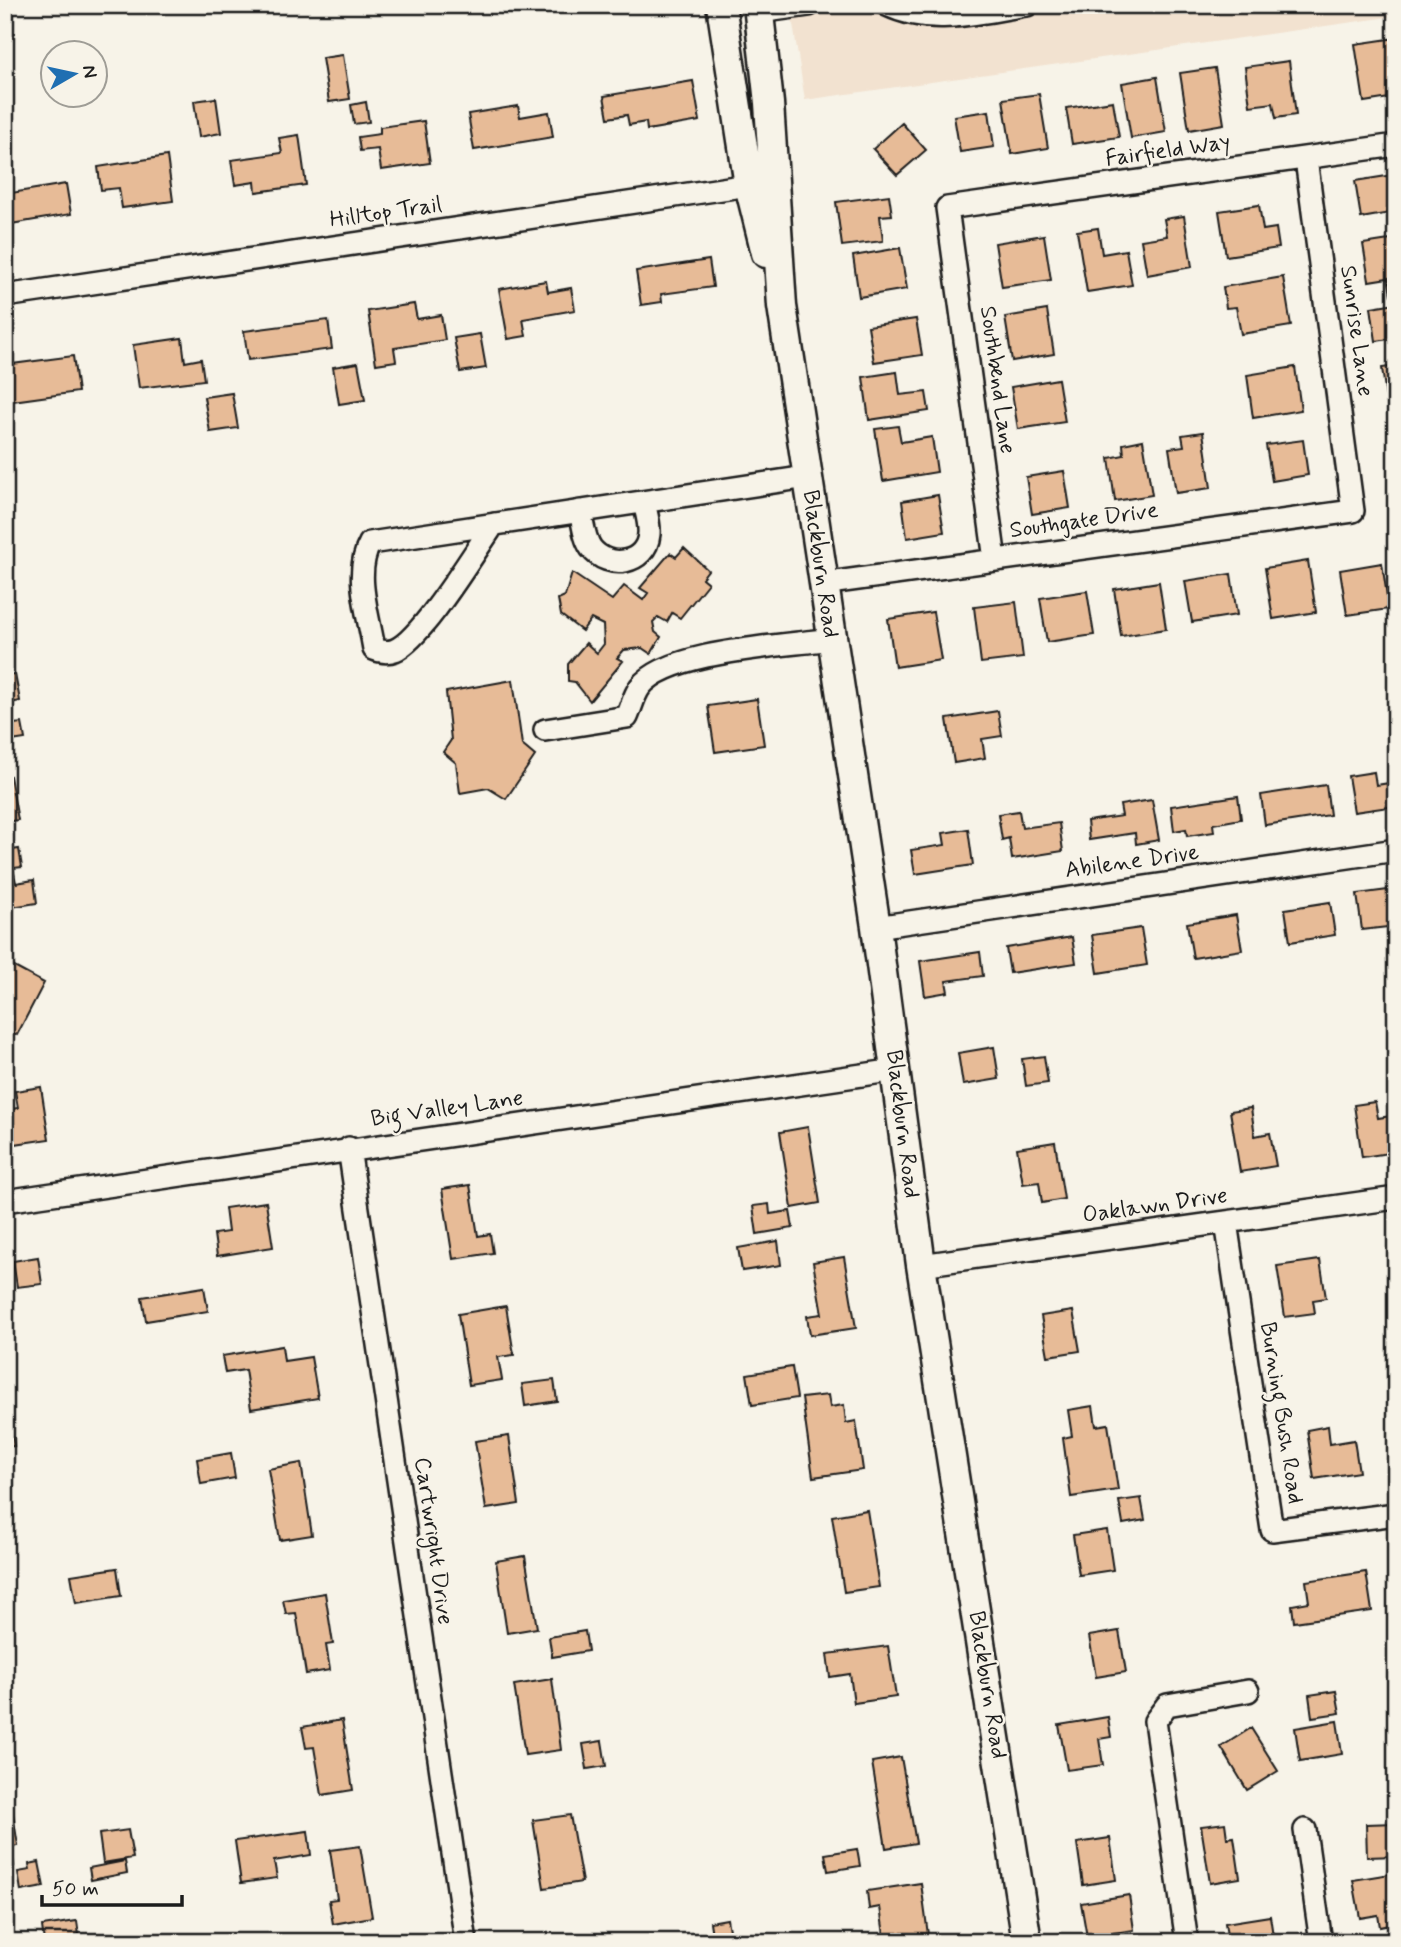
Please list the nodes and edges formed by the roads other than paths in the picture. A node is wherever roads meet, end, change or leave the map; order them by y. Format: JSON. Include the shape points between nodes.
{"nodes":[{"id":1,"x":809,"y":5,"type":"edge"},
{"id":2,"x":887,"y":5,"type":"edge"},
{"id":3,"x":1027,"y":5,"type":"edge"},
{"id":4,"x":758,"y":9,"type":"edge"},
{"id":5,"x":721,"y":11,"type":"edge"},
{"id":6,"x":1396,"y":145,"type":"edge"},
{"id":7,"x":1306,"y":159,"type":"junction"},
{"id":8,"x":762,"y":183,"type":"junction"},
{"id":9,"x":947,"y":208,"type":"joint"},
{"id":10,"x":5,"y":296,"type":"edge"},
{"id":11,"x":807,"y":477,"type":"junction"},
{"id":12,"x":644,"y":502,"type":"junction"},
{"id":13,"x":580,"y":511,"type":"junction"},
{"id":14,"x":1353,"y":511,"type":"joint"},
{"id":15,"x":494,"y":524,"type":"junction"},
{"id":16,"x":995,"y":560,"type":"junction"},
{"id":17,"x":822,"y":584,"type":"junction"},
{"id":18,"x":831,"y":639,"type":"junction"},
{"id":19,"x":545,"y":730,"type":"dead end"},
{"id":20,"x":1396,"y":850,"type":"edge"},
{"id":21,"x":876,"y":927,"type":"junction"},
{"id":22,"x":896,"y":1070,"type":"junction"},
{"id":23,"x":349,"y":1148,"type":"junction"},
{"id":24,"x":1396,"y":1198,"type":"edge"},
{"id":25,"x":5,"y":1200,"type":"edge"},
{"id":26,"x":1226,"y":1222,"type":"junction"},
{"id":27,"x":921,"y":1265,"type":"junction"},
{"id":28,"x":1396,"y":1514,"type":"edge"},
{"id":29,"x":1248,"y":1691,"type":"dead end"},
{"id":30,"x":1305,"y":1830,"type":"dead end"},
{"id":31,"x":466,"y":1942,"type":"edge"},
{"id":32,"x":1027,"y":1942,"type":"edge"},
{"id":33,"x":1187,"y":1942,"type":"edge"},
{"id":34,"x":1321,"y":1942,"type":"edge"}],
"edges":[{"from":1,"to":4,"type":"street"},
{"from":2,"to":3,"type":"street","via":[[910,16],[940,18]]},
{"from":4,"to":5,"type":"main road"},
{"from":4,"to":8,"type":"main road","name":"Blackburn Road"},
{"from":5,"to":8,"type":"main road","name":"Blackburn Road"},
{"from":6,"to":7,"type":"street","name":"Fairfield Way"},
{"from":7,"to":9,"type":"street","name":"Fairfield Way"},
{"from":7,"to":14,"type":"street","name":"Sunrise Lane"},
{"from":8,"to":10,"type":"street","name":"Hilltop Trail"},
{"from":8,"to":11,"type":"main road","name":"Blackburn Road"},
{"from":9,"to":16,"type":"street","name":"Southbend Lane"},
{"from":11,"to":12,"type":"street"},
{"from":11,"to":17,"type":"main road","name":"Blackburn Road"},
{"from":12,"to":13,"type":"street"},
{"from":12,"to":13,"type":"street","via":[[647,544],[632,559],[621,562],[611,563],[592,549]]},
{"from":13,"to":15,"type":"street"},
{"from":14,"to":16,"type":"street","name":"Southgate Drive"},
{"from":15,"to":15,"type":"street","via":[[370,543],[362,557],[362,577],[374,649],[396,650],[415,635]]},
{"from":16,"to":17,"type":"street","name":"Southgate Drive"},
{"from":17,"to":18,"type":"main road","name":"Blackburn Road"},
{"from":18,"to":19,"type":"street","via":[[686,659],[653,675],[639,688],[627,717]]},
{"from":18,"to":21,"type":"main road","name":"Blackburn Road"},
{"from":20,"to":21,"type":"street","name":"Abilene Drive"},
{"from":21,"to":22,"type":"main road","name":"Blackburn Road"},
{"from":22,"to":23,"type":"street","name":"Big Valley Lane"},
{"from":22,"to":27,"type":"main road","name":"Blackburn Road"},
{"from":23,"to":25,"type":"street","name":"Big Valley Lane"},
{"from":23,"to":31,"type":"street","name":"Cartwright Drive"},
{"from":24,"to":26,"type":"street","name":"Oaklawn Drive"},
{"from":26,"to":27,"type":"street","name":"Oaklawn Drive"},
{"from":26,"to":28,"type":"street","name":"Burning Bush Road","via":[[1272,1530]]},
{"from":27,"to":32,"type":"main road","name":"Blackburn Road"},
{"from":29,"to":33,"type":"street","via":[[1167,1705],[1155,1721]]},
{"from":30,"to":34,"type":"street"}]}
